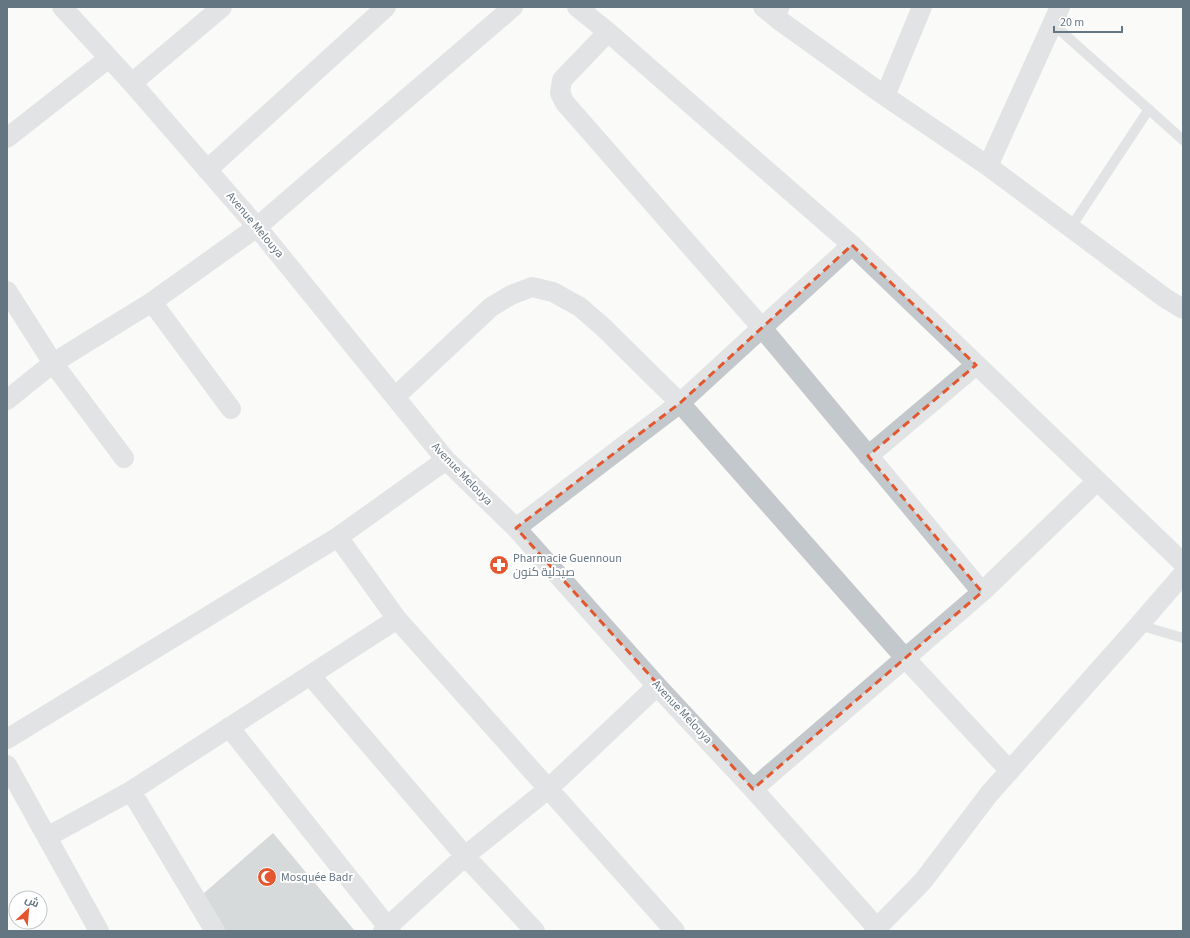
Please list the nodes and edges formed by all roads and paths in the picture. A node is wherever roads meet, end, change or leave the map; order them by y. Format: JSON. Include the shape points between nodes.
{"nodes":[{"id":1,"x":62,"y":7,"type":"edge"},
{"id":2,"x":222,"y":7,"type":"edge"},
{"id":3,"x":386,"y":7,"type":"edge"},
{"id":4,"x":513,"y":7,"type":"edge"},
{"id":5,"x":577,"y":7,"type":"edge"},
{"id":6,"x":763,"y":7,"type":"edge"},
{"id":7,"x":922,"y":7,"type":"edge"},
{"id":8,"x":782,"y":14,"type":"edge"},
{"id":9,"x":1057,"y":16,"type":"edge"},
{"id":10,"x":608,"y":32,"type":"junction"},
{"id":11,"x":109,"y":58,"type":"junction"},
{"id":12,"x":132,"y":83,"type":"junction"},
{"id":13,"x":885,"y":96,"type":"junction"},
{"id":14,"x":1149,"y":109,"type":"junction"},
{"id":15,"x":7,"y":138,"type":"edge"},
{"id":16,"x":1183,"y":140,"type":"edge"},
{"id":17,"x":988,"y":166,"type":"junction"},
{"id":18,"x":208,"y":170,"type":"junction"},
{"id":19,"x":257,"y":226,"type":"junction"},
{"id":20,"x":1071,"y":227,"type":"junction"},
{"id":21,"x":852,"y":245,"type":"junction"},
{"id":22,"x":7,"y":292,"type":"edge"},
{"id":23,"x":152,"y":302,"type":"junction"},
{"id":24,"x":1183,"y":310,"type":"edge"},
{"id":25,"x":762,"y":328,"type":"junction"},
{"id":26,"x":53,"y":363,"type":"junction"},
{"id":27,"x":976,"y":365,"type":"junction"},
{"id":28,"x":395,"y":397,"type":"junction"},
{"id":29,"x":7,"y":400,"type":"edge"},
{"id":30,"x":680,"y":403,"type":"junction"},
{"id":31,"x":231,"y":409,"type":"dead end"},
{"id":32,"x":868,"y":456,"type":"junction"},
{"id":33,"x":124,"y":458,"type":"dead end"},
{"id":34,"x":446,"y":460,"type":"junction"},
{"id":35,"x":1097,"y":481,"type":"junction"},
{"id":36,"x":516,"y":528,"type":"junction"},
{"id":37,"x":338,"y":537,"type":"junction"},
{"id":38,"x":1183,"y":564,"type":"edge"},
{"id":39,"x":1183,"y":574,"type":"edge"},
{"id":40,"x":982,"y":592,"type":"junction"},
{"id":41,"x":397,"y":619,"type":"junction"},
{"id":42,"x":1139,"y":625,"type":"junction"},
{"id":43,"x":1183,"y":638,"type":"edge"},
{"id":44,"x":905,"y":658,"type":"junction"},
{"id":45,"x":310,"y":675,"type":"junction"},
{"id":46,"x":657,"y":686,"type":"junction"},
{"id":47,"x":229,"y":727,"type":"junction"},
{"id":48,"x":7,"y":739,"type":"edge"},
{"id":49,"x":7,"y":765,"type":"edge"},
{"id":50,"x":1010,"y":771,"type":"junction"},
{"id":51,"x":548,"y":789,"type":"junction"},
{"id":52,"x":753,"y":789,"type":"junction"},
{"id":53,"x":130,"y":791,"type":"junction"},
{"id":54,"x":47,"y":838,"type":"junction"},
{"id":55,"x":465,"y":856,"type":"junction"},
{"id":56,"x":665,"y":928,"type":"edge"},
{"id":57,"x":387,"y":930,"type":"edge"},
{"id":58,"x":876,"y":930,"type":"edge"},
{"id":59,"x":99,"y":931,"type":"edge"},
{"id":60,"x":215,"y":931,"type":"edge"},
{"id":61,"x":535,"y":931,"type":"edge"}],
"edges":[{"from":1,"to":11,"type":"street","name":"Avenue Melouya"},
{"from":2,"to":12,"type":"street"},
{"from":3,"to":18,"type":"street"},
{"from":4,"to":19,"type":"street"},
{"from":5,"to":10,"type":"street"},
{"from":6,"to":8,"type":"street"},
{"from":7,"to":13,"type":"street"},
{"from":8,"to":13,"type":"street"},
{"from":9,"to":14,"type":"lane"},
{"from":9,"to":17,"type":"street"},
{"from":10,"to":21,"type":"street"},
{"from":10,"to":25,"type":"street","via":[[562,80],[560,92],[565,103]]},
{"from":11,"to":12,"type":"street","name":"Avenue Melouya"},
{"from":11,"to":15,"type":"street"},
{"from":12,"to":18,"type":"street","name":"Avenue Melouya"},
{"from":13,"to":17,"type":"street"},
{"from":14,"to":16,"type":"lane"},
{"from":14,"to":20,"type":"lane"},
{"from":17,"to":20,"type":"street"},
{"from":18,"to":19,"type":"street","name":"Avenue Melouya"},
{"from":19,"to":23,"type":"street"},
{"from":19,"to":28,"type":"street","name":"Avenue Melouya"},
{"from":20,"to":24,"type":"street"},
{"from":21,"to":25,"type":"street"},
{"from":21,"to":27,"type":"street"},
{"from":22,"to":26,"type":"street"},
{"from":23,"to":26,"type":"street"},
{"from":23,"to":31,"type":"street"},
{"from":25,"to":30,"type":"street"},
{"from":25,"to":32,"type":"street"},
{"from":26,"to":29,"type":"street"},
{"from":26,"to":33,"type":"street"},
{"from":27,"to":32,"type":"street"},
{"from":27,"to":35,"type":"street"},
{"from":28,"to":30,"type":"street","via":[[491,307],[511,295],[532,287],[553,292],[580,307]]},
{"from":28,"to":34,"type":"street","name":"Avenue Melouya"},
{"from":30,"to":36,"type":"street"},
{"from":30,"to":44,"type":"street"},
{"from":32,"to":40,"type":"street"},
{"from":34,"to":36,"type":"street","name":"Avenue Melouya"},
{"from":34,"to":37,"type":"street"},
{"from":35,"to":38,"type":"street"},
{"from":35,"to":40,"type":"street"},
{"from":36,"to":46,"type":"street","name":"Avenue Melouya"},
{"from":37,"to":41,"type":"street"},
{"from":37,"to":48,"type":"street"},
{"from":39,"to":42,"type":"street"},
{"from":40,"to":44,"type":"street"},
{"from":41,"to":45,"type":"street"},
{"from":41,"to":51,"type":"street"},
{"from":42,"to":43,"type":"lane"},
{"from":42,"to":50,"type":"street"},
{"from":44,"to":50,"type":"street"},
{"from":44,"to":52,"type":"street"},
{"from":45,"to":47,"type":"street"},
{"from":45,"to":55,"type":"street"},
{"from":46,"to":51,"type":"street"},
{"from":46,"to":52,"type":"street","name":"Avenue Melouya"},
{"from":47,"to":53,"type":"street"},
{"from":47,"to":57,"type":"street"},
{"from":49,"to":54,"type":"street"},
{"from":50,"to":58,"type":"street","via":[[989,794],[923,881]]},
{"from":51,"to":55,"type":"street"},
{"from":51,"to":56,"type":"street"},
{"from":52,"to":58,"type":"street","name":"Avenue Melouya"},
{"from":53,"to":54,"type":"street"},
{"from":53,"to":60,"type":"street"},
{"from":54,"to":59,"type":"street"},
{"from":55,"to":57,"type":"street"},
{"from":55,"to":61,"type":"street"}]}
